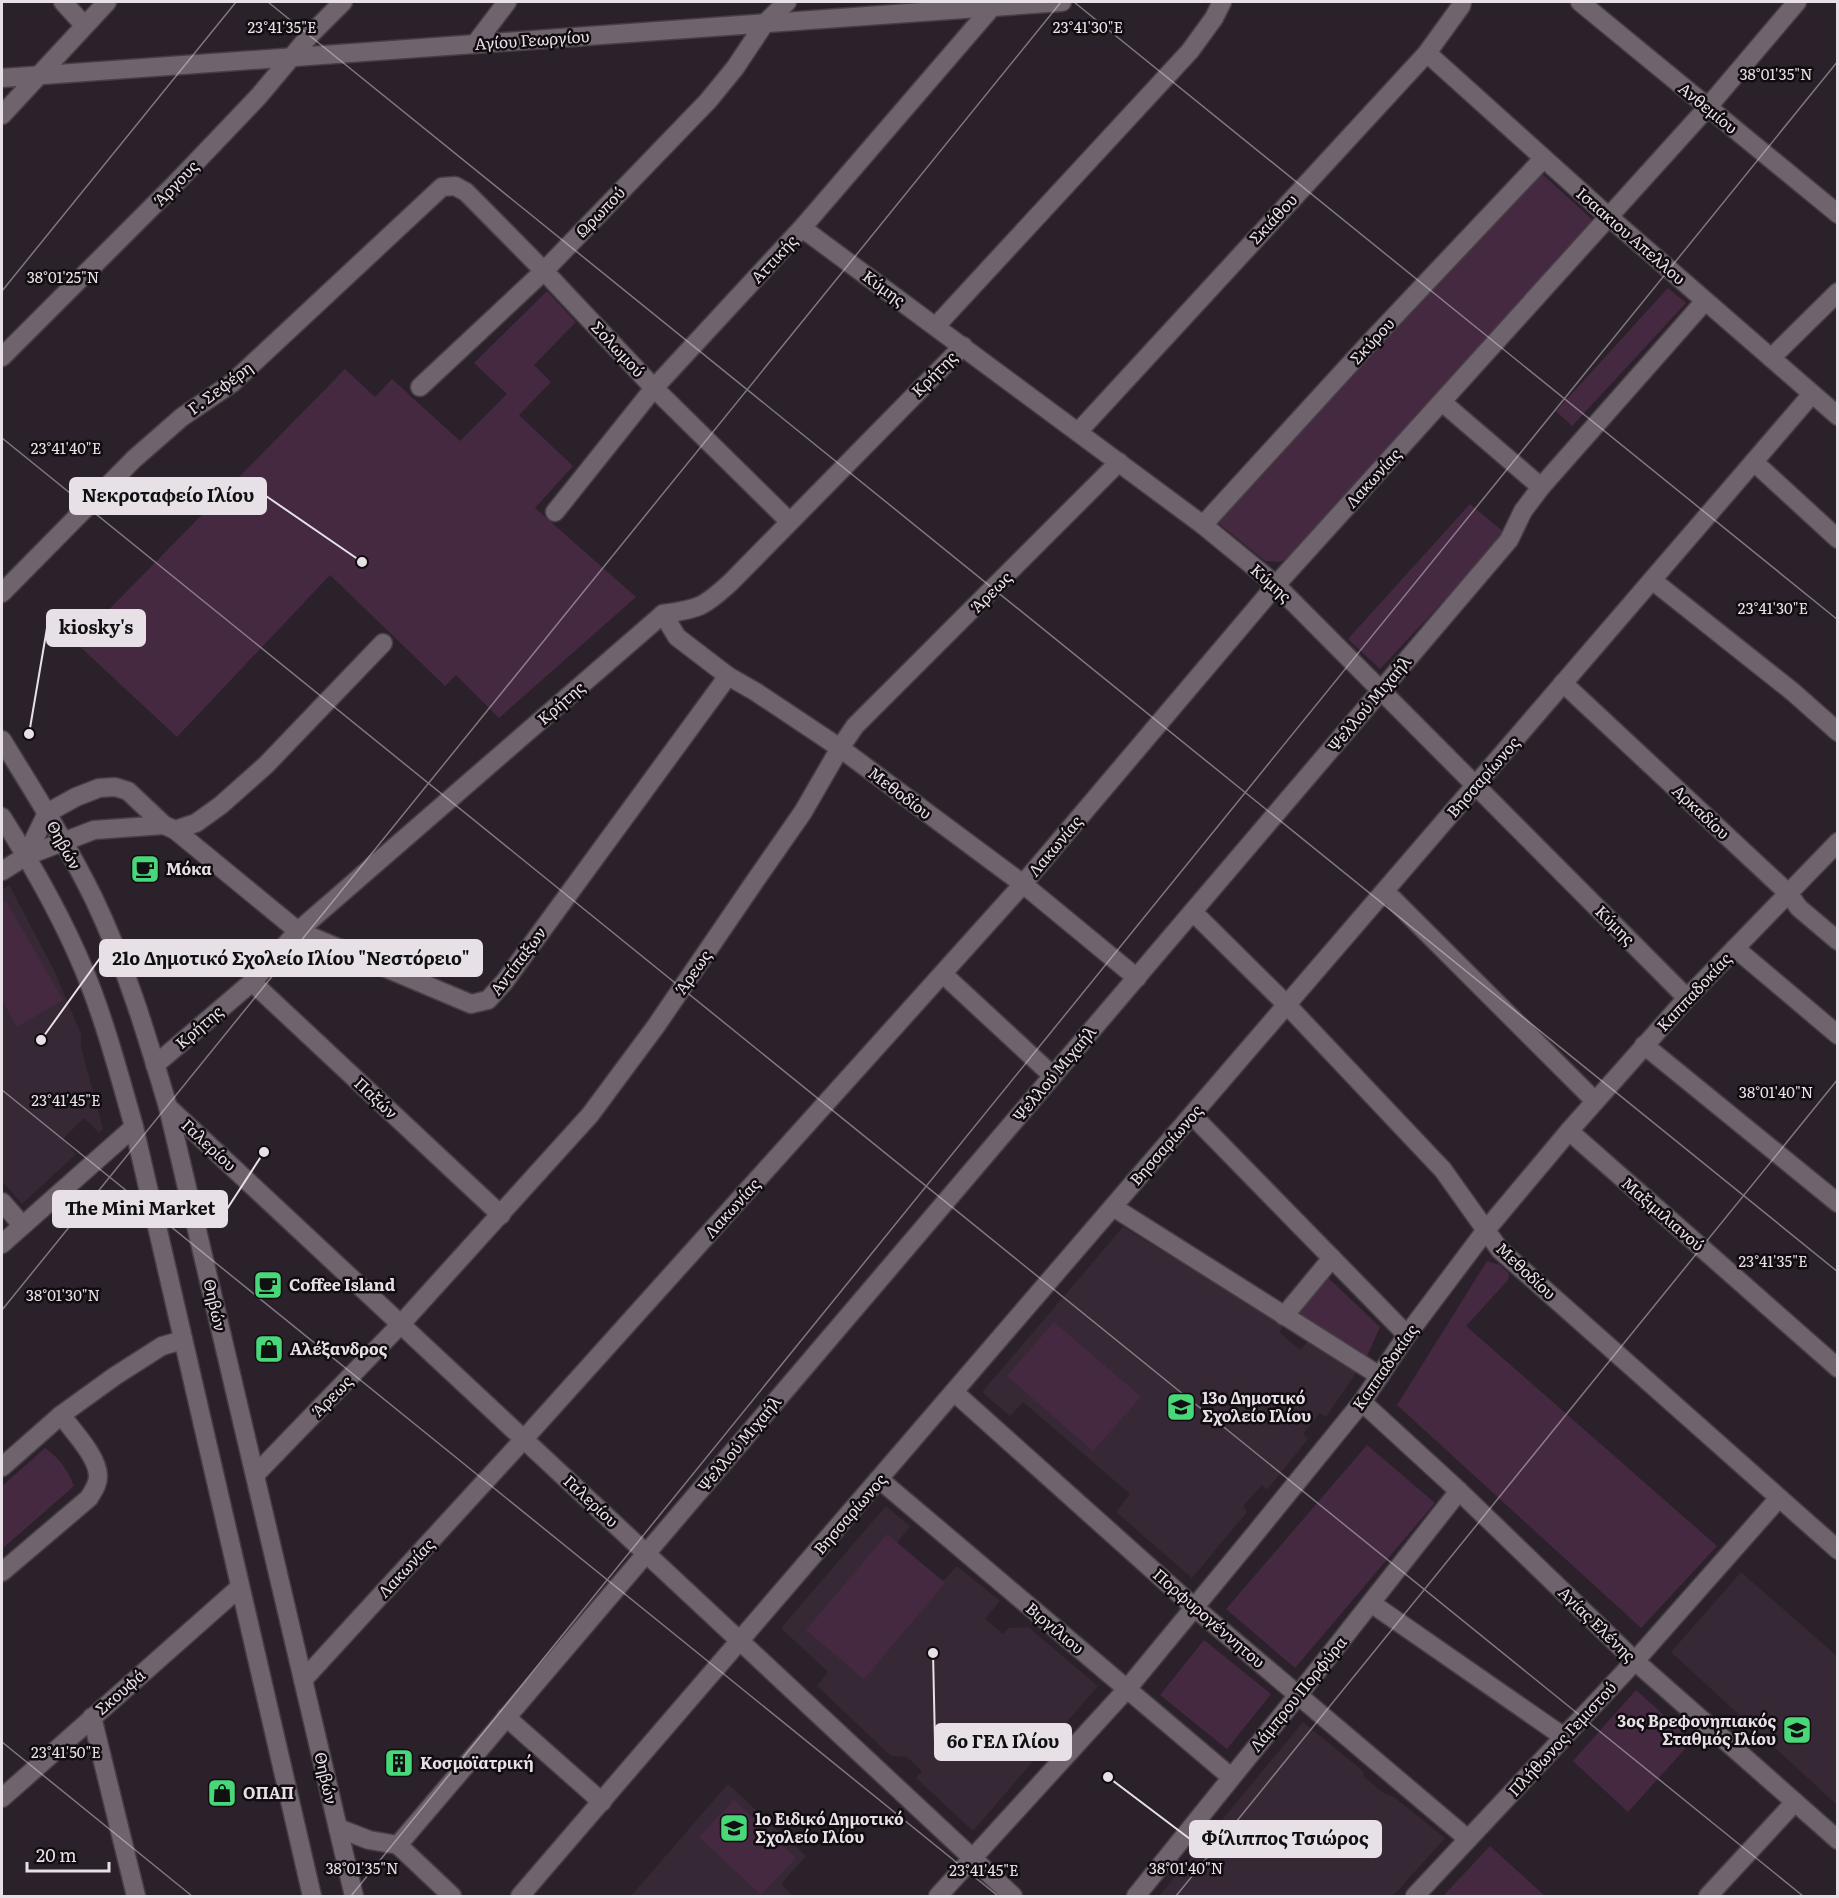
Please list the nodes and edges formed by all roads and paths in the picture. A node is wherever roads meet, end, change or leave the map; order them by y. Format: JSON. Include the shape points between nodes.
{"nodes":[{"id":1,"x":63,"y":2,"type":"edge"},
{"id":2,"x":107,"y":2,"type":"edge"},
{"id":3,"x":343,"y":2,"type":"edge"},
{"id":4,"x":507,"y":2,"type":"edge"},
{"id":5,"x":787,"y":2,"type":"edge"},
{"id":6,"x":1062,"y":2,"type":"edge"},
{"id":7,"x":1222,"y":2,"type":"edge"},
{"id":8,"x":1462,"y":2,"type":"edge"},
{"id":9,"x":1580,"y":2,"type":"edge"},
{"id":10,"x":1797,"y":2,"type":"edge"},
{"id":11,"x":993,"y":6,"type":"junction"},
{"id":12,"x":765,"y":23,"type":"junction"},
{"id":13,"x":84,"y":26,"type":"junction"},
{"id":14,"x":476,"y":44,"type":"junction"},
{"id":15,"x":1427,"y":53,"type":"junction"},
{"id":16,"x":291,"y":57,"type":"junction"},
{"id":17,"x":38,"y":76,"type":"junction"},
{"id":18,"x":2,"y":78,"type":"edge"},
{"id":19,"x":1707,"y":108,"type":"junction"},
{"id":20,"x":2,"y":115,"type":"edge"},
{"id":21,"x":1543,"y":159,"type":"junction"},
{"id":22,"x":442,"y":187,"type":"joint"},
{"id":23,"x":1838,"y":214,"type":"edge"},
{"id":24,"x":1609,"y":217,"type":"junction"},
{"id":25,"x":802,"y":228,"type":"junction"},
{"id":26,"x":544,"y":271,"type":"junction"},
{"id":27,"x":1838,"y":292,"type":"edge"},
{"id":28,"x":1705,"y":301,"type":"junction"},
{"id":29,"x":936,"y":326,"type":"junction"},
{"id":30,"x":963,"y":346,"type":"junction"},
{"id":31,"x":2,"y":357,"type":"edge"},
{"id":32,"x":1771,"y":358,"type":"junction"},
{"id":33,"x":420,"y":387,"type":"dead end"},
{"id":34,"x":654,"y":387,"type":"junction"},
{"id":35,"x":1812,"y":394,"type":"junction"},
{"id":36,"x":1442,"y":402,"type":"junction"},
{"id":37,"x":1838,"y":416,"type":"edge"},
{"id":38,"x":1078,"y":432,"type":"junction"},
{"id":39,"x":1119,"y":462,"type":"junction"},
{"id":40,"x":1754,"y":462,"type":"junction"},
{"id":41,"x":1541,"y":487,"type":"junction"},
{"id":42,"x":555,"y":512,"type":"dead end"},
{"id":43,"x":789,"y":521,"type":"junction"},
{"id":44,"x":1203,"y":525,"type":"junction"},
{"id":45,"x":1838,"y":539,"type":"edge"},
{"id":46,"x":1652,"y":580,"type":"junction"},
{"id":47,"x":1276,"y":585,"type":"junction"},
{"id":48,"x":2,"y":593,"type":"edge"},
{"id":49,"x":663,"y":614,"type":"junction"},
{"id":50,"x":384,"y":643,"type":"dead end"},
{"id":51,"x":728,"y":676,"type":"junction"},
{"id":52,"x":1563,"y":683,"type":"junction"},
{"id":53,"x":1380,"y":692,"type":"junction"},
{"id":54,"x":1838,"y":732,"type":"edge"},
{"id":55,"x":2,"y":740,"type":"edge"},
{"id":56,"x":840,"y":748,"type":"junction"},
{"id":57,"x":1476,"y":784,"type":"junction"},
{"id":58,"x":47,"y":813,"type":"junction"},
{"id":59,"x":2,"y":818,"type":"edge"},
{"id":60,"x":169,"y":828,"type":"junction"},
{"id":61,"x":1838,"y":842,"type":"edge"},
{"id":62,"x":64,"y":843,"type":"junction"},
{"id":63,"x":26,"y":856,"type":"junction"},
{"id":64,"x":2,"y":871,"type":"edge"},
{"id":65,"x":1023,"y":884,"type":"junction"},
{"id":66,"x":1385,"y":891,"type":"junction"},
{"id":67,"x":1788,"y":893,"type":"junction"},
{"id":68,"x":1193,"y":912,"type":"junction"},
{"id":69,"x":298,"y":931,"type":"junction"},
{"id":70,"x":1838,"y":942,"type":"edge"},
{"id":71,"x":1735,"y":948,"type":"junction"},
{"id":72,"x":942,"y":974,"type":"junction"},
{"id":73,"x":1137,"y":978,"type":"junction"},
{"id":74,"x":252,"y":982,"type":"junction"},
{"id":75,"x":1687,"y":998,"type":"junction"},
{"id":76,"x":1287,"y":1005,"type":"junction"},
{"id":77,"x":1838,"y":1035,"type":"edge"},
{"id":78,"x":1644,"y":1045,"type":"junction"},
{"id":79,"x":155,"y":1065,"type":"junction"},
{"id":80,"x":1053,"y":1076,"type":"junction"},
{"id":81,"x":1595,"y":1101,"type":"junction"},
{"id":82,"x":168,"y":1107,"type":"junction"},
{"id":83,"x":1192,"y":1115,"type":"junction"},
{"id":84,"x":134,"y":1127,"type":"junction"},
{"id":85,"x":1569,"y":1131,"type":"junction"},
{"id":86,"x":2,"y":1202,"type":"edge"},
{"id":87,"x":1838,"y":1203,"type":"edge"},
{"id":88,"x":1113,"y":1207,"type":"junction"},
{"id":89,"x":501,"y":1215,"type":"junction"},
{"id":90,"x":22,"y":1225,"type":"junction"},
{"id":91,"x":1486,"y":1230,"type":"junction"},
{"id":92,"x":2,"y":1244,"type":"edge"},
{"id":93,"x":1332,"y":1258,"type":"junction"},
{"id":94,"x":1284,"y":1316,"type":"junction"},
{"id":95,"x":401,"y":1324,"type":"junction"},
{"id":96,"x":1407,"y":1335,"type":"junction"},
{"id":97,"x":183,"y":1340,"type":"junction"},
{"id":98,"x":1838,"y":1368,"type":"edge"},
{"id":99,"x":1380,"y":1376,"type":"junction"},
{"id":100,"x":954,"y":1392,"type":"junction"},
{"id":101,"x":1362,"y":1402,"type":"junction"},
{"id":102,"x":61,"y":1415,"type":"junction"},
{"id":103,"x":524,"y":1439,"type":"junction"},
{"id":104,"x":2,"y":1467,"type":"edge"},
{"id":105,"x":255,"y":1475,"type":"junction"},
{"id":106,"x":879,"y":1479,"type":"junction"},
{"id":107,"x":1459,"y":1491,"type":"junction"},
{"id":108,"x":1779,"y":1498,"type":"junction"},
{"id":109,"x":1838,"y":1550,"type":"edge"},
{"id":110,"x":646,"y":1553,"type":"junction"},
{"id":111,"x":2,"y":1572,"type":"edge"},
{"id":112,"x":240,"y":1587,"type":"junction"},
{"id":113,"x":1371,"y":1603,"type":"junction"},
{"id":114,"x":1194,"y":1607,"type":"junction"},
{"id":115,"x":740,"y":1641,"type":"junction"},
{"id":116,"x":1635,"y":1661,"type":"junction"},
{"id":117,"x":303,"y":1680,"type":"junction"},
{"id":118,"x":1126,"y":1689,"type":"junction"},
{"id":119,"x":1299,"y":1694,"type":"junction"},
{"id":120,"x":92,"y":1717,"type":"junction"},
{"id":121,"x":506,"y":1717,"type":"junction"},
{"id":122,"x":1564,"y":1737,"type":"junction"},
{"id":123,"x":1231,"y":1777,"type":"junction"},
{"id":124,"x":2,"y":1798,"type":"edge"},
{"id":125,"x":602,"y":1802,"type":"junction"},
{"id":126,"x":1795,"y":1802,"type":"junction"},
{"id":127,"x":338,"y":1828,"type":"junction"},
{"id":128,"x":1468,"y":1839,"type":"junction"},
{"id":129,"x":1837,"y":1839,"type":"edge"},
{"id":130,"x":398,"y":1845,"type":"junction"},
{"id":131,"x":973,"y":1858,"type":"junction"},
{"id":132,"x":136,"y":1896,"type":"edge"},
{"id":133,"x":312,"y":1896,"type":"edge"},
{"id":134,"x":354,"y":1896,"type":"edge"},
{"id":135,"x":452,"y":1896,"type":"edge"},
{"id":136,"x":520,"y":1896,"type":"edge"},
{"id":137,"x":938,"y":1896,"type":"edge"},
{"id":138,"x":1013,"y":1896,"type":"edge"},
{"id":139,"x":1136,"y":1896,"type":"edge"},
{"id":140,"x":1415,"y":1896,"type":"edge"},
{"id":141,"x":1708,"y":1896,"type":"edge"}],
"edges":[{"from":1,"to":13,"type":"street"},
{"from":2,"to":13,"type":"street"},
{"from":3,"to":16,"type":"street","name":"Άργους"},
{"from":4,"to":14,"type":"street"},
{"from":5,"to":12,"type":"street","name":"Ωρωπού"},
{"from":6,"to":11,"type":"street","name":"Αγίου Γεωργίου"},
{"from":7,"to":29,"type":"street","name":"Κρήτης","via":[[1190,51]]},
{"from":8,"to":15,"type":"street","name":"Σκιάθου"},
{"from":9,"to":19,"type":"street","name":"Ανθεμίου"},
{"from":10,"to":19,"type":"street","name":"Λακωνίας"},
{"from":11,"to":12,"type":"street","name":"Αγίου Γεωργίου"},
{"from":11,"to":25,"type":"street","name":"Αττικής"},
{"from":12,"to":14,"type":"street","name":"Αγίου Γεωργίου"},
{"from":12,"to":26,"type":"street","name":"Ωρωπού","via":[[708,101]]},
{"from":13,"to":17,"type":"street"},
{"from":14,"to":16,"type":"street","name":"Αγίου Γεωργίου"},
{"from":15,"to":21,"type":"street","name":"Ισαακιου Απελλου"},
{"from":15,"to":38,"type":"street","name":"Σκιάθου"},
{"from":16,"to":17,"type":"street","name":"Αγίου Γεωργίου"},
{"from":16,"to":31,"type":"street","name":"Άργους","via":[[183,176]]},
{"from":17,"to":18,"type":"street","name":"Αγίου Γεωργίου"},
{"from":17,"to":20,"type":"street"},
{"from":19,"to":23,"type":"street","name":"Ανθεμίου"},
{"from":19,"to":24,"type":"street","name":"Λακωνίας"},
{"from":21,"to":24,"type":"street","name":"Ισαακιου Απελλου"},
{"from":21,"to":44,"type":"street","name":"Σκύρου"},
{"from":22,"to":26,"type":"street","name":"Σολωμού","via":[[455,186],[466,192]]},
{"from":22,"to":48,"type":"street","name":"Γ. Σεφέρη","via":[[232,383],[182,417],[134,459]]},
{"from":24,"to":28,"type":"street","name":"Ισαακιου Απελλου"},
{"from":24,"to":36,"type":"street","name":"Λακωνίας"},
{"from":25,"to":29,"type":"street","name":"Κύμης"},
{"from":25,"to":34,"type":"street","name":"Αττικής"},
{"from":26,"to":33,"type":"street","name":"Ωρωπού"},
{"from":26,"to":34,"type":"street","name":"Σολωμού"},
{"from":27,"to":32,"type":"street"},
{"from":28,"to":32,"type":"street","name":"Ισαακιου Απελλου"},
{"from":28,"to":41,"type":"street","name":"Ψελλού Μιχαήλ"},
{"from":29,"to":30,"type":"street","name":"Κύμης"},
{"from":30,"to":38,"type":"street","name":"Κύμης"},
{"from":30,"to":43,"type":"street","name":"Κρήτης"},
{"from":32,"to":35,"type":"street","name":"Ισαακιου Απελλου"},
{"from":34,"to":42,"type":"street","name":"Αττικής"},
{"from":34,"to":43,"type":"street","name":"Σολωμού"},
{"from":35,"to":37,"type":"street","name":"Ισαακιου Απελλου"},
{"from":35,"to":40,"type":"street","name":"Βησσαρίωνος"},
{"from":36,"to":41,"type":"street"},
{"from":36,"to":47,"type":"street","name":"Λακωνίας"},
{"from":38,"to":39,"type":"street","name":"Κύμης"},
{"from":39,"to":44,"type":"street","name":"Κύμης"},
{"from":39,"to":56,"type":"street","name":"Άρεως","via":[[855,726]]},
{"from":40,"to":45,"type":"street"},
{"from":40,"to":46,"type":"street","name":"Βησσαρίωνος"},
{"from":41,"to":53,"type":"street","name":"Ψελλού Μιχαήλ","via":[[1523,511],[1509,540]]},
{"from":43,"to":49,"type":"street","name":"Κρήτης","via":[[709,603]]},
{"from":44,"to":47,"type":"street","name":"Κύμης"},
{"from":46,"to":52,"type":"street","name":"Βησσαρίωνος"},
{"from":46,"to":54,"type":"street"},
{"from":47,"to":53,"type":"street","name":"Κύμης"},
{"from":47,"to":65,"type":"street","name":"Λακωνίας"},
{"from":49,"to":51,"type":"street","name":"Μεθοδίου","via":[[677,637]]},
{"from":49,"to":69,"type":"street","name":"Κρήτης"},
{"from":50,"to":60,"type":"street","via":[[267,765],[196,823]]},
{"from":51,"to":56,"type":"street","name":"Μεθοδίου"},
{"from":51,"to":69,"type":"street","name":"Αντίπαξων","via":[[488,1000],[471,1004]]},
{"from":52,"to":57,"type":"street","name":"Βησσαρίωνος"},
{"from":52,"to":67,"type":"street","name":"Αρκαδίου"},
{"from":53,"to":57,"type":"street","name":"Κύμης"},
{"from":53,"to":68,"type":"street","name":"Ψελλού Μιχαήλ"},
{"from":55,"to":58,"type":"street","name":"Θηβών"},
{"from":56,"to":65,"type":"street","name":"Μεθοδίου"},
{"from":56,"to":89,"type":"street","name":"Άρεως","via":[[802,812],[656,1026],[590,1115]]},
{"from":57,"to":66,"type":"street","name":"Βησσαρίωνος"},
{"from":57,"to":75,"type":"street","name":"Κύμης"},
{"from":58,"to":60,"type":"street","name":"Αντίπαξων","via":[[99,788],[115,787],[128,791]]},
{"from":58,"to":62,"type":"street","name":"Θηβών"},
{"from":58,"to":63,"type":"street"},
{"from":59,"to":63,"type":"street"},
{"from":60,"to":62,"type":"street","via":[[94,830]]},
{"from":60,"to":69,"type":"street","name":"Αντίπαξων"},
{"from":61,"to":67,"type":"street","name":"Καππαδοκίας"},
{"from":62,"to":63,"type":"street"},
{"from":62,"to":79,"type":"street","name":"Θηβών","via":[[114,945],[136,1000]]},
{"from":63,"to":64,"type":"street"},
{"from":63,"to":84,"type":"street","via":[[84,970]]},
{"from":65,"to":72,"type":"street","name":"Λακωνίας"},
{"from":65,"to":73,"type":"street","name":"Μεθοδίου"},
{"from":66,"to":76,"type":"street","name":"Βησσαρίωνος"},
{"from":66,"to":81,"type":"street"},
{"from":67,"to":70,"type":"street","name":"Αρκαδίου","via":[[1799,908]]},
{"from":67,"to":71,"type":"street","name":"Καππαδοκίας"},
{"from":68,"to":73,"type":"street","name":"Ψελλού Μιχαήλ"},
{"from":68,"to":76,"type":"street","name":"Μεθοδίου"},
{"from":69,"to":74,"type":"street","name":"Κρήτης"},
{"from":71,"to":75,"type":"street","name":"Καππαδοκίας"},
{"from":71,"to":77,"type":"street"},
{"from":72,"to":80,"type":"street"},
{"from":72,"to":103,"type":"street","name":"Λακωνίας"},
{"from":73,"to":80,"type":"street","name":"Ψελλού Μιχαήλ"},
{"from":74,"to":79,"type":"street","name":"Κρήτης"},
{"from":74,"to":89,"type":"street","name":"Παξών"},
{"from":75,"to":78,"type":"street","name":"Καππαδοκίας"},
{"from":76,"to":83,"type":"street","name":"Βησσαρίωνος"},
{"from":76,"to":91,"type":"street","name":"Μεθοδίου","via":[[1443,1170]]},
{"from":78,"to":81,"type":"street","name":"Καππαδοκίας"},
{"from":78,"to":87,"type":"street"},
{"from":79,"to":82,"type":"street","name":"Θηβών"},
{"from":80,"to":110,"type":"street","name":"Ψελλού Μιχαήλ"},
{"from":81,"to":85,"type":"street","name":"Καππαδοκίας"},
{"from":82,"to":95,"type":"street","name":"Γαλερίου"},
{"from":82,"to":105,"type":"street","name":"Θηβών"},
{"from":83,"to":88,"type":"street","name":"Βησσαρίωνος"},
{"from":83,"to":93,"type":"street"},
{"from":84,"to":90,"type":"street"},
{"from":84,"to":97,"type":"street"},
{"from":85,"to":91,"type":"street","name":"Καππαδοκίας"},
{"from":85,"to":98,"type":"street","name":"Μαξιμιλιανού"},
{"from":86,"to":90,"type":"street"},
{"from":88,"to":94,"type":"street"},
{"from":88,"to":100,"type":"street","name":"Βησσαρίωνος"},
{"from":89,"to":95,"type":"street","name":"Άρεως"},
{"from":90,"to":92,"type":"street"},
{"from":91,"to":96,"type":"street","name":"Καππαδοκίας"},
{"from":91,"to":108,"type":"street","name":"Μεθοδίου","via":[[1500,1250]]},
{"from":93,"to":94,"type":"street"},
{"from":93,"to":96,"type":"street"},
{"from":94,"to":99,"type":"street"},
{"from":95,"to":103,"type":"street","name":"Γαλερίου"},
{"from":95,"to":105,"type":"street","name":"Άρεως"},
{"from":96,"to":99,"type":"street","name":"Καππαδοκίας"},
{"from":97,"to":102,"type":"street","via":[[162,1346]]},
{"from":97,"to":112,"type":"street"},
{"from":99,"to":101,"type":"street","name":"Καππαδοκίας"},
{"from":100,"to":106,"type":"street","name":"Βησσαρίωνος"},
{"from":100,"to":114,"type":"street","name":"Πορφυρογέννητου"},
{"from":101,"to":107,"type":"street","name":"Αγίας Ελένης"},
{"from":101,"to":114,"type":"street","name":"Καππαδοκίας"},
{"from":102,"to":104,"type":"street"},
{"from":102,"to":111,"type":"street","via":[[96,1464],[96,1487],[89,1498]]},
{"from":103,"to":110,"type":"street","name":"Γαλερίου"},
{"from":103,"to":117,"type":"street","name":"Λακωνίας"},
{"from":105,"to":117,"type":"street","name":"Θηβών"},
{"from":106,"to":115,"type":"street","name":"Βησσαρίωνος"},
{"from":106,"to":118,"type":"street","name":"Βιργίλιου"},
{"from":107,"to":113,"type":"street","name":"Λάμπρου Πορφύρα"},
{"from":107,"to":116,"type":"street","name":"Αγίας Ελένης"},
{"from":108,"to":109,"type":"street","name":"Μεθοδίου"},
{"from":108,"to":116,"type":"street","name":"Πλήθωνος Γεμιστού"},
{"from":110,"to":115,"type":"street","name":"Γαλερίου"},
{"from":110,"to":121,"type":"street","name":"Ψελλού Μιχαήλ"},
{"from":112,"to":120,"type":"street","name":"Σκουφά"},
{"from":112,"to":133,"type":"street"},
{"from":113,"to":119,"type":"street","name":"Λάμπρου Πορφύρα"},
{"from":113,"to":122,"type":"street"},
{"from":114,"to":118,"type":"street","name":"Καππαδοκίας"},
{"from":114,"to":119,"type":"street","name":"Πορφυρογέννητου"},
{"from":115,"to":125,"type":"street","name":"Βησσαρίωνος"},
{"from":115,"to":131,"type":"street","name":"Γαλερίου"},
{"from":116,"to":122,"type":"street","name":"Πλήθωνος Γεμιστού"},
{"from":116,"to":126,"type":"street","name":"Αγίας Ελένης"},
{"from":117,"to":127,"type":"street","name":"Θηβών"},
{"from":118,"to":123,"type":"street","name":"Βιργίλιου"},
{"from":118,"to":131,"type":"street","name":"Καππαδοκίας"},
{"from":119,"to":123,"type":"street","name":"Λάμπρου Πορφύρα"},
{"from":119,"to":128,"type":"street","name":"Πορφυρογέννητου"},
{"from":120,"to":124,"type":"street","name":"Σκουφά"},
{"from":120,"to":132,"type":"street"},
{"from":121,"to":125,"type":"street"},
{"from":121,"to":130,"type":"street","name":"Ψελλού Μιχαήλ"},
{"from":122,"to":128,"type":"street","name":"Πλήθωνος Γεμιστού"},
{"from":123,"to":139,"type":"street","name":"Λάμπρου Πορφύρα"},
{"from":125,"to":136,"type":"street","name":"Βησσαρίωνος"},
{"from":126,"to":129,"type":"street","name":"Αγίας Ελένης"},
{"from":126,"to":141,"type":"street"},
{"from":127,"to":130,"type":"street","via":[[369,1840]]},
{"from":127,"to":134,"type":"street","name":"Θηβών"},
{"from":128,"to":140,"type":"street","name":"Πλήθωνος Γεμιστού"},
{"from":130,"to":135,"type":"street"},
{"from":131,"to":137,"type":"street","name":"Καππαδοκίας"},
{"from":131,"to":138,"type":"street","name":"Γαλερίου"}]}
